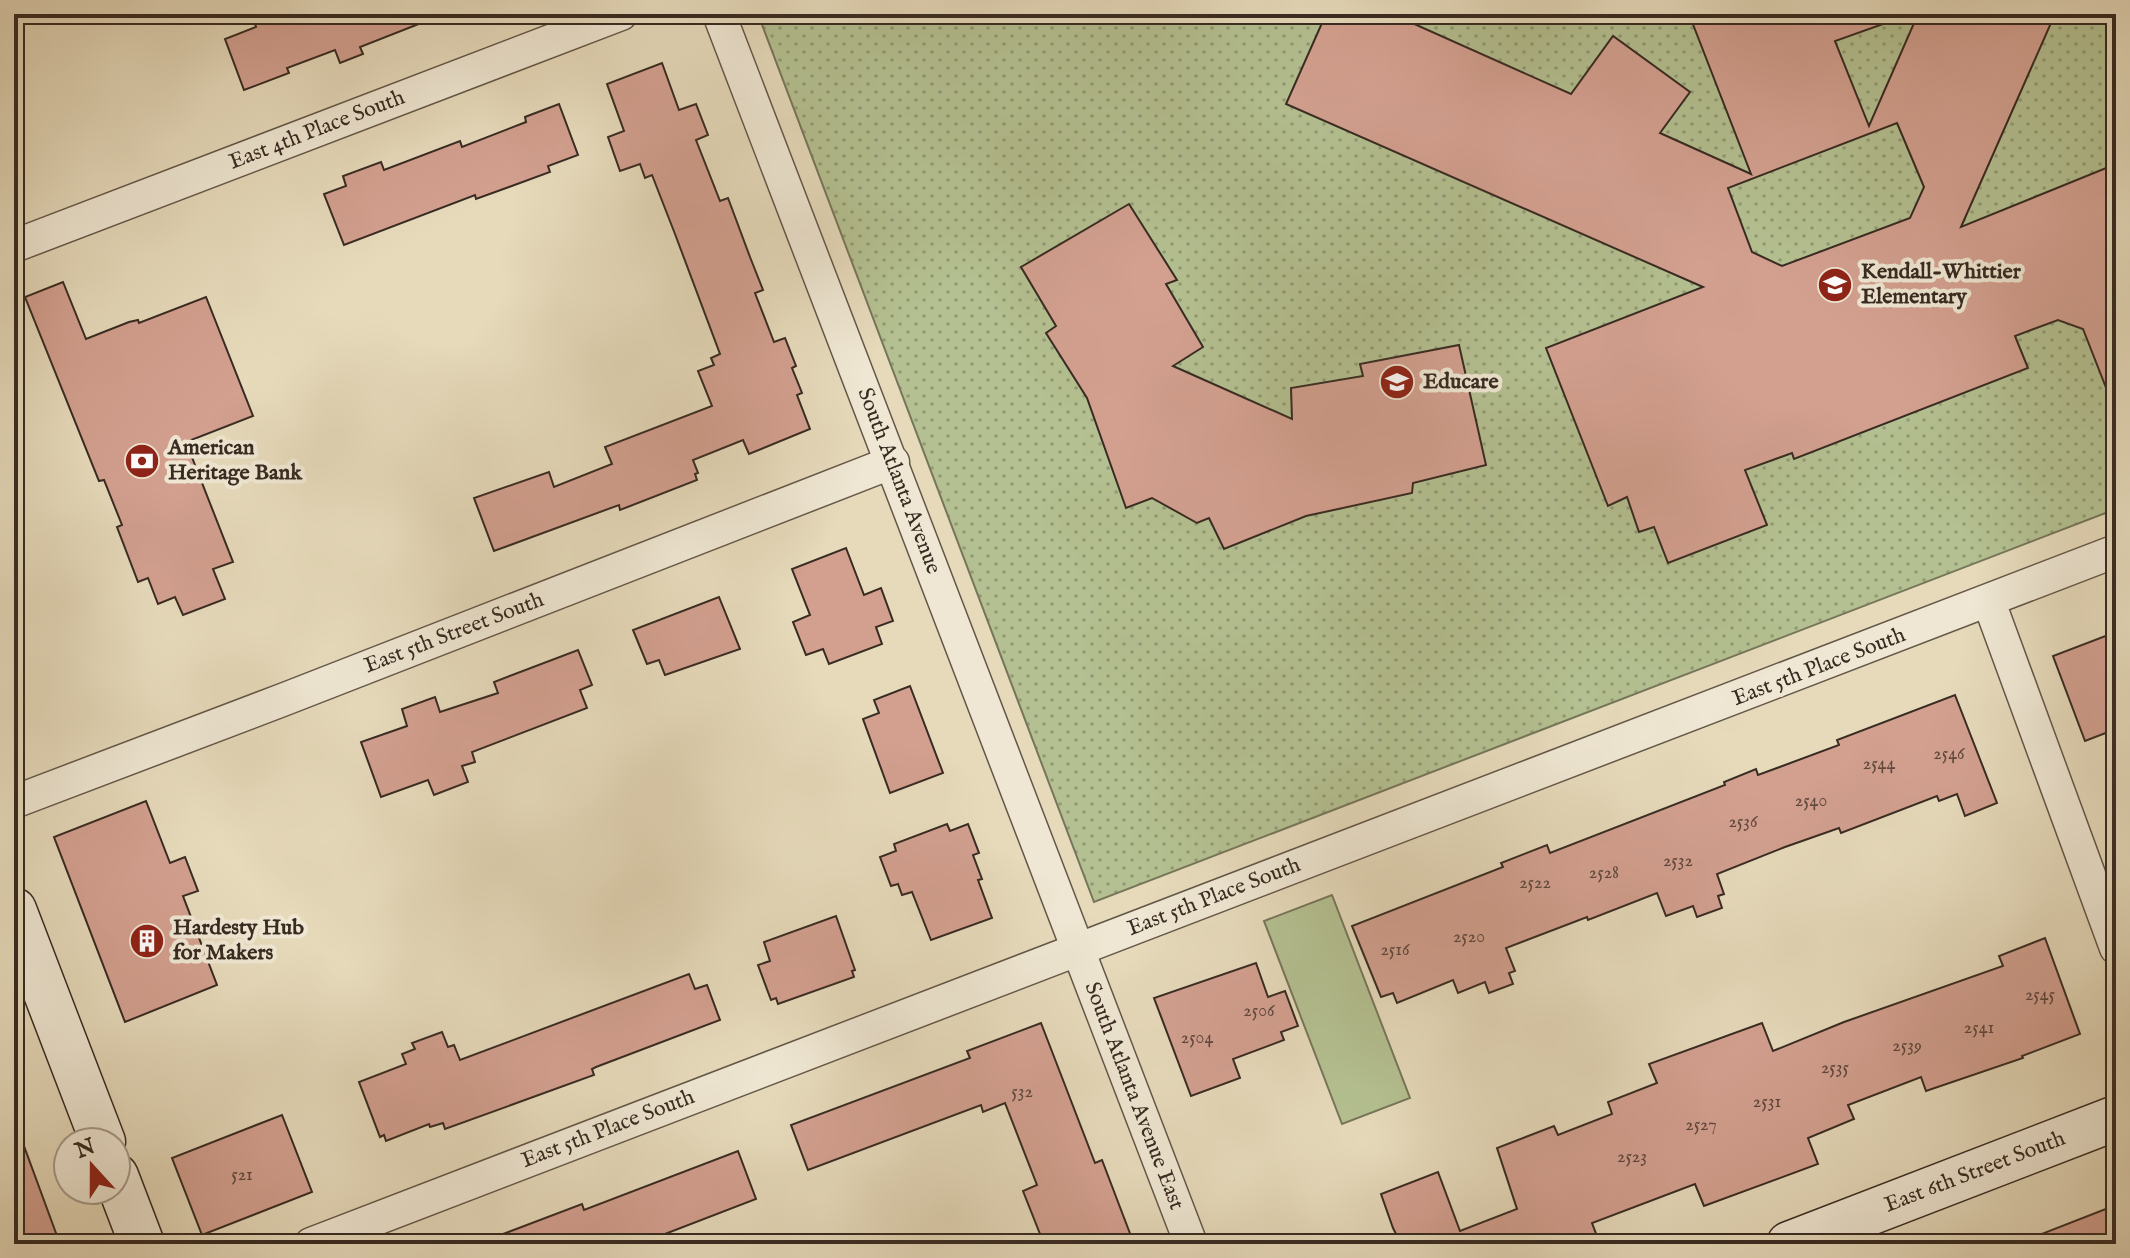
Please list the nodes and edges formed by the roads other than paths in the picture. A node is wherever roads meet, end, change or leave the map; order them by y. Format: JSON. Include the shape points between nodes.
{"nodes":[{"id":1,"x":621,"y":14,"type":"edge"},
{"id":2,"x":719,"y":14,"type":"edge"},
{"id":3,"x":14,"y":246,"type":"edge"},
{"id":4,"x":893,"y":462,"type":"junction"},
{"id":5,"x":2116,"y":551,"type":"edge"},
{"id":6,"x":1989,"y":602,"type":"junction"},
{"id":7,"x":14,"y":802,"type":"edge"},
{"id":8,"x":14,"y":910,"type":"edge"},
{"id":9,"x":2116,"y":948,"type":"edge"},
{"id":10,"x":1078,"y":949,"type":"junction"},
{"id":11,"x":2116,"y":1118,"type":"edge"},
{"id":12,"x":97,"y":1126,"type":"edge"},
{"id":13,"x":127,"y":1206,"type":"edge"},
{"id":14,"x":142,"y":1244,"type":"edge"},
{"id":15,"x":311,"y":1244,"type":"edge"},
{"id":16,"x":1191,"y":1244,"type":"edge"},
{"id":17,"x":1789,"y":1244,"type":"edge"}],
"edges":[{"from":1,"to":3,"type":"street","name":"East 4th Place South"},
{"from":2,"to":4,"type":"street","name":"South Atlanta Avenue"},
{"from":4,"to":7,"type":"street","name":"East 5th Street South"},
{"from":4,"to":10,"type":"street","name":"South Atlanta Avenue"},
{"from":5,"to":6,"type":"street","name":"East 5th Place South"},
{"from":6,"to":9,"type":"street"},
{"from":6,"to":10,"type":"street","name":"East 5th Place South"},
{"from":8,"to":12,"type":"street"},
{"from":10,"to":15,"type":"street","name":"East 5th Place South"},
{"from":10,"to":16,"type":"street","name":"South Atlanta Avenue East"},
{"from":11,"to":17,"type":"street","name":"East 6th Street South"},
{"from":13,"to":14,"type":"street"}]}
